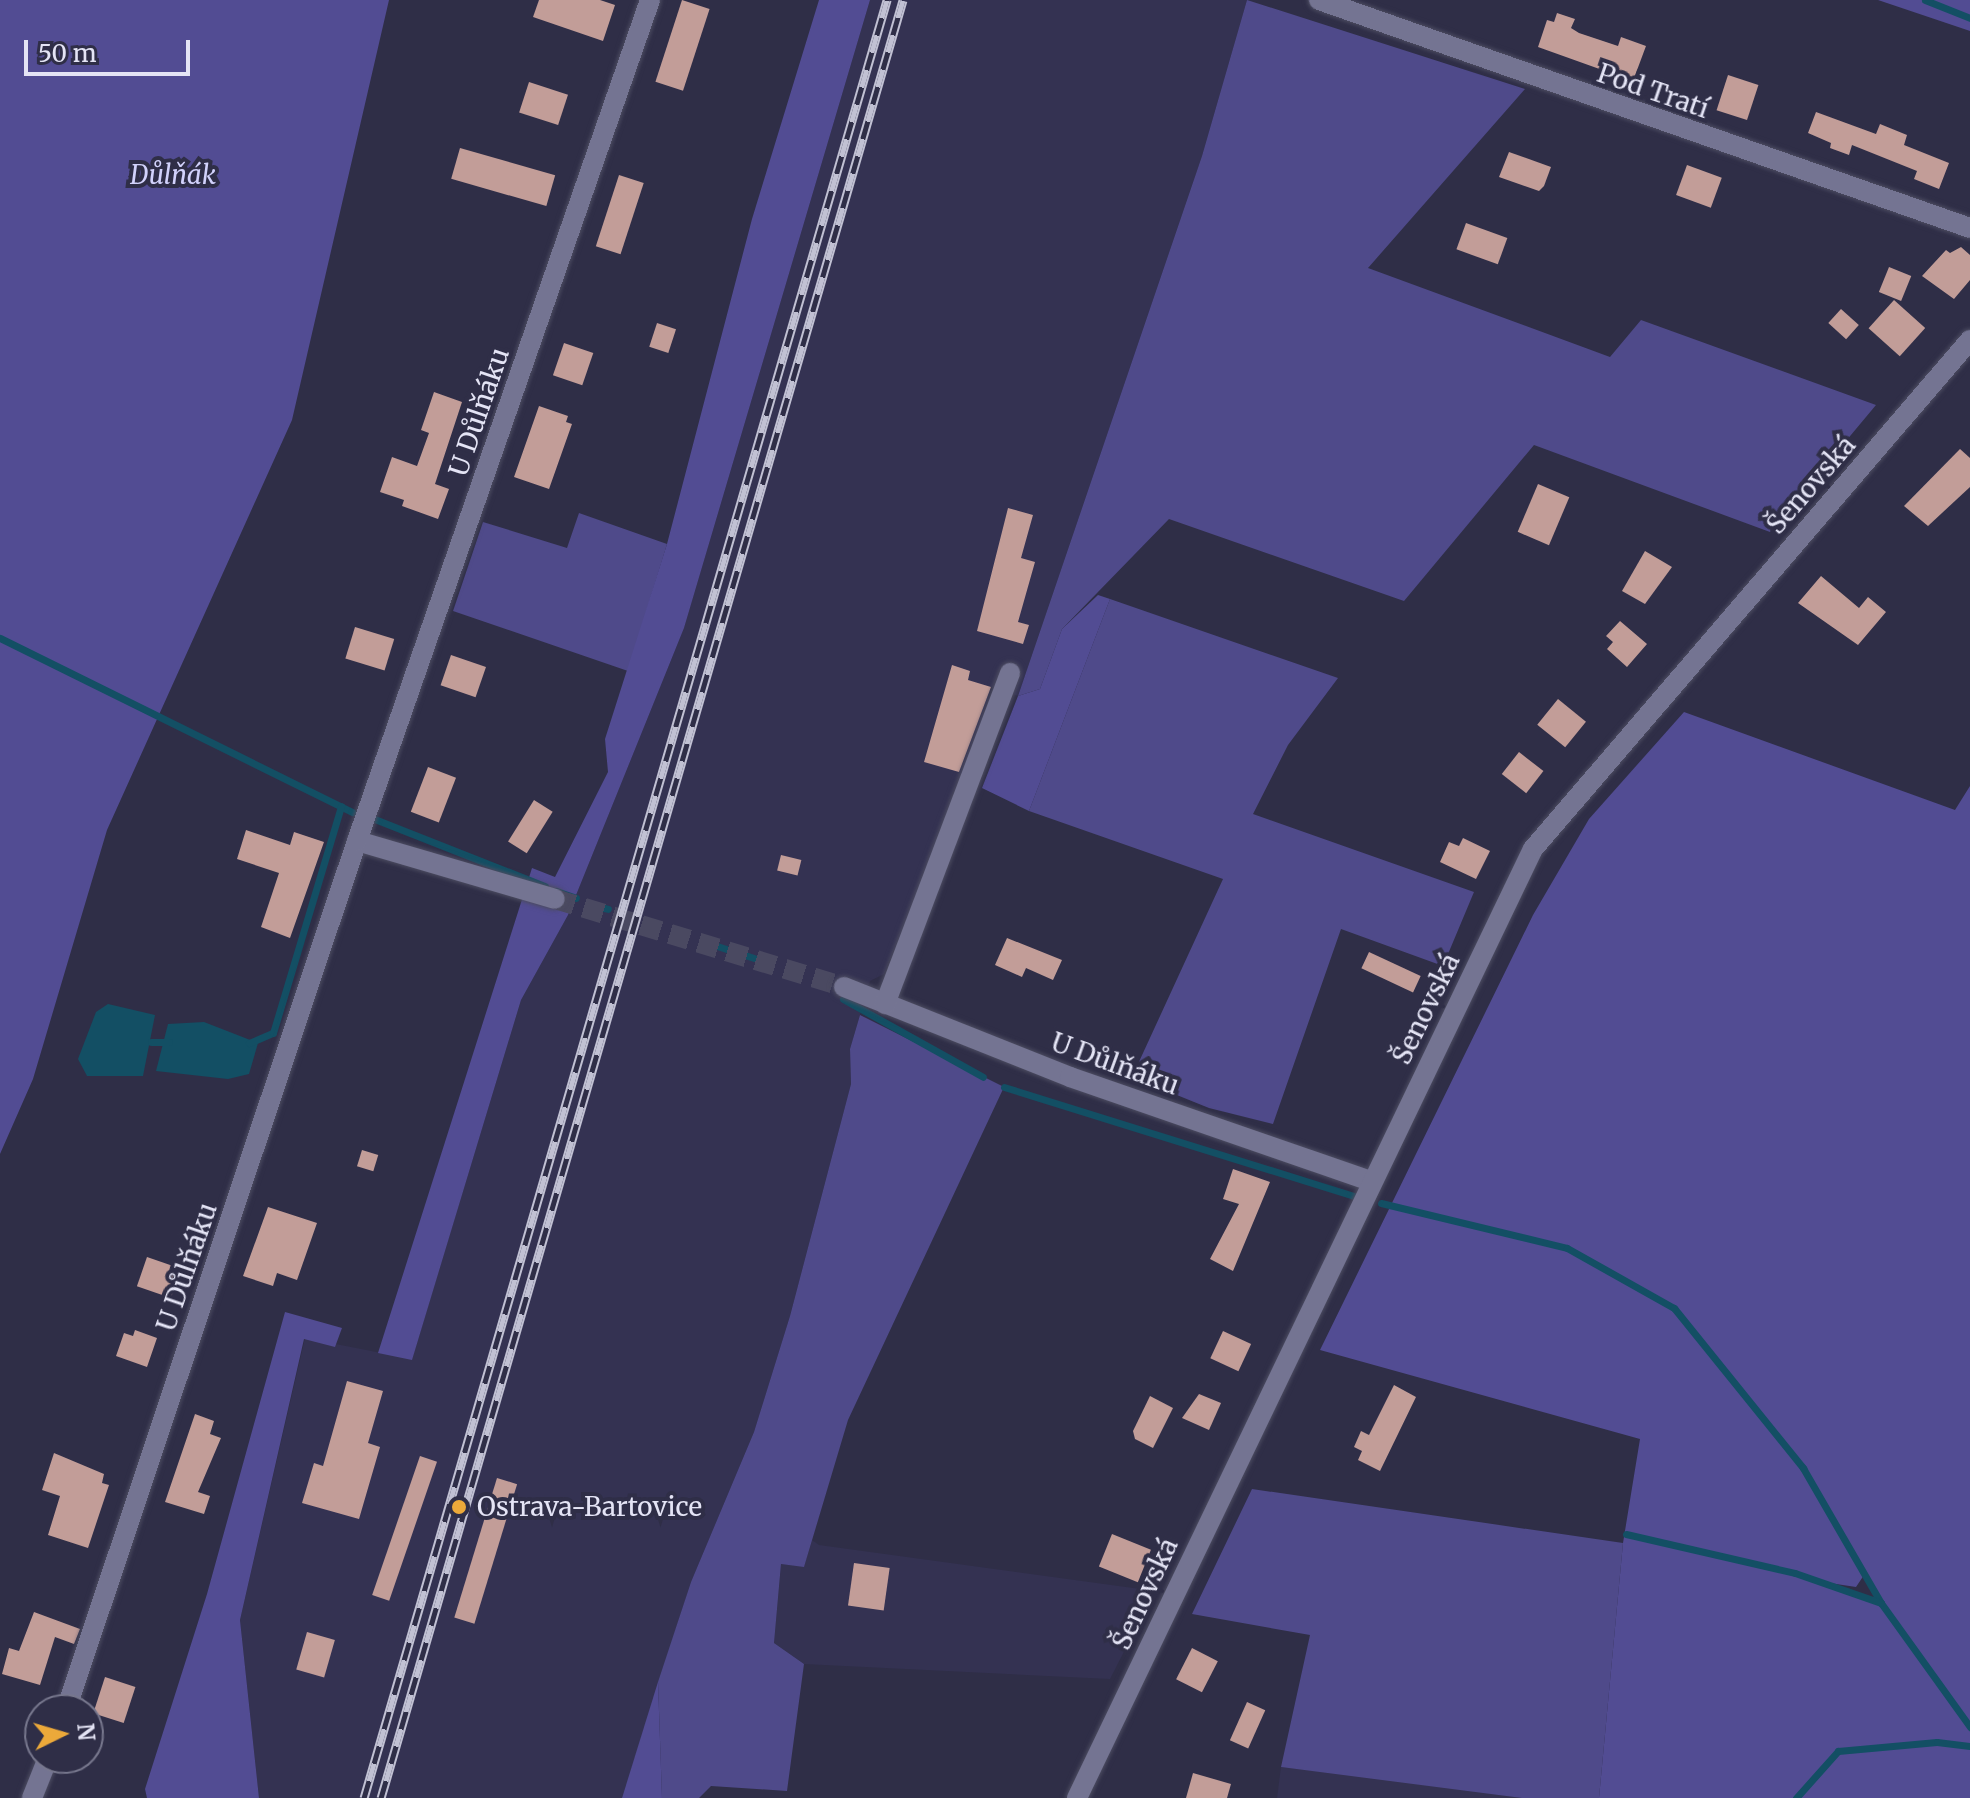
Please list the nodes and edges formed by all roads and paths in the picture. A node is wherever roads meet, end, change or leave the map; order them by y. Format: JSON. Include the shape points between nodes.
{"nodes":[{"id":1,"x":650,"y":0,"type":"edge"},
{"id":2,"x":1319,"y":0,"type":"edge"},
{"id":3,"x":1970,"y":228,"type":"edge"},
{"id":4,"x":1970,"y":340,"type":"edge"},
{"id":5,"x":1010,"y":673,"type":"dead end"},
{"id":6,"x":357,"y":841,"type":"junction"},
{"id":7,"x":555,"y":899,"type":"tunnel mouth"},
{"id":8,"x":844,"y":987,"type":"tunnel mouth"},
{"id":9,"x":885,"y":1004,"type":"junction"},
{"id":10,"x":1370,"y":1181,"type":"junction"},
{"id":11,"x":71,"y":1694,"type":"edge"},
{"id":12,"x":42,"y":1774,"type":"edge"},
{"id":13,"x":32,"y":1798,"type":"edge"},
{"id":14,"x":1077,"y":1798,"type":"edge"}],
"edges":[{"from":1,"to":6,"type":"street","name":"U Důlňáku"},
{"from":2,"to":3,"type":"street","name":"Pod Tratí"},
{"from":4,"to":10,"type":"street","name":"Šenovská","via":[[1533,849]]},
{"from":5,"to":9,"type":"street"},
{"from":6,"to":7,"type":"street"},
{"from":6,"to":11,"type":"street","name":"U Důlňáku"},
{"from":8,"to":9,"type":"street","name":"U Důlňáku"},
{"from":9,"to":10,"type":"street","name":"U Důlňáku","via":[[1070,1077]]},
{"from":10,"to":14,"type":"street","name":"Šenovská"},
{"from":12,"to":13,"type":"street"}]}
